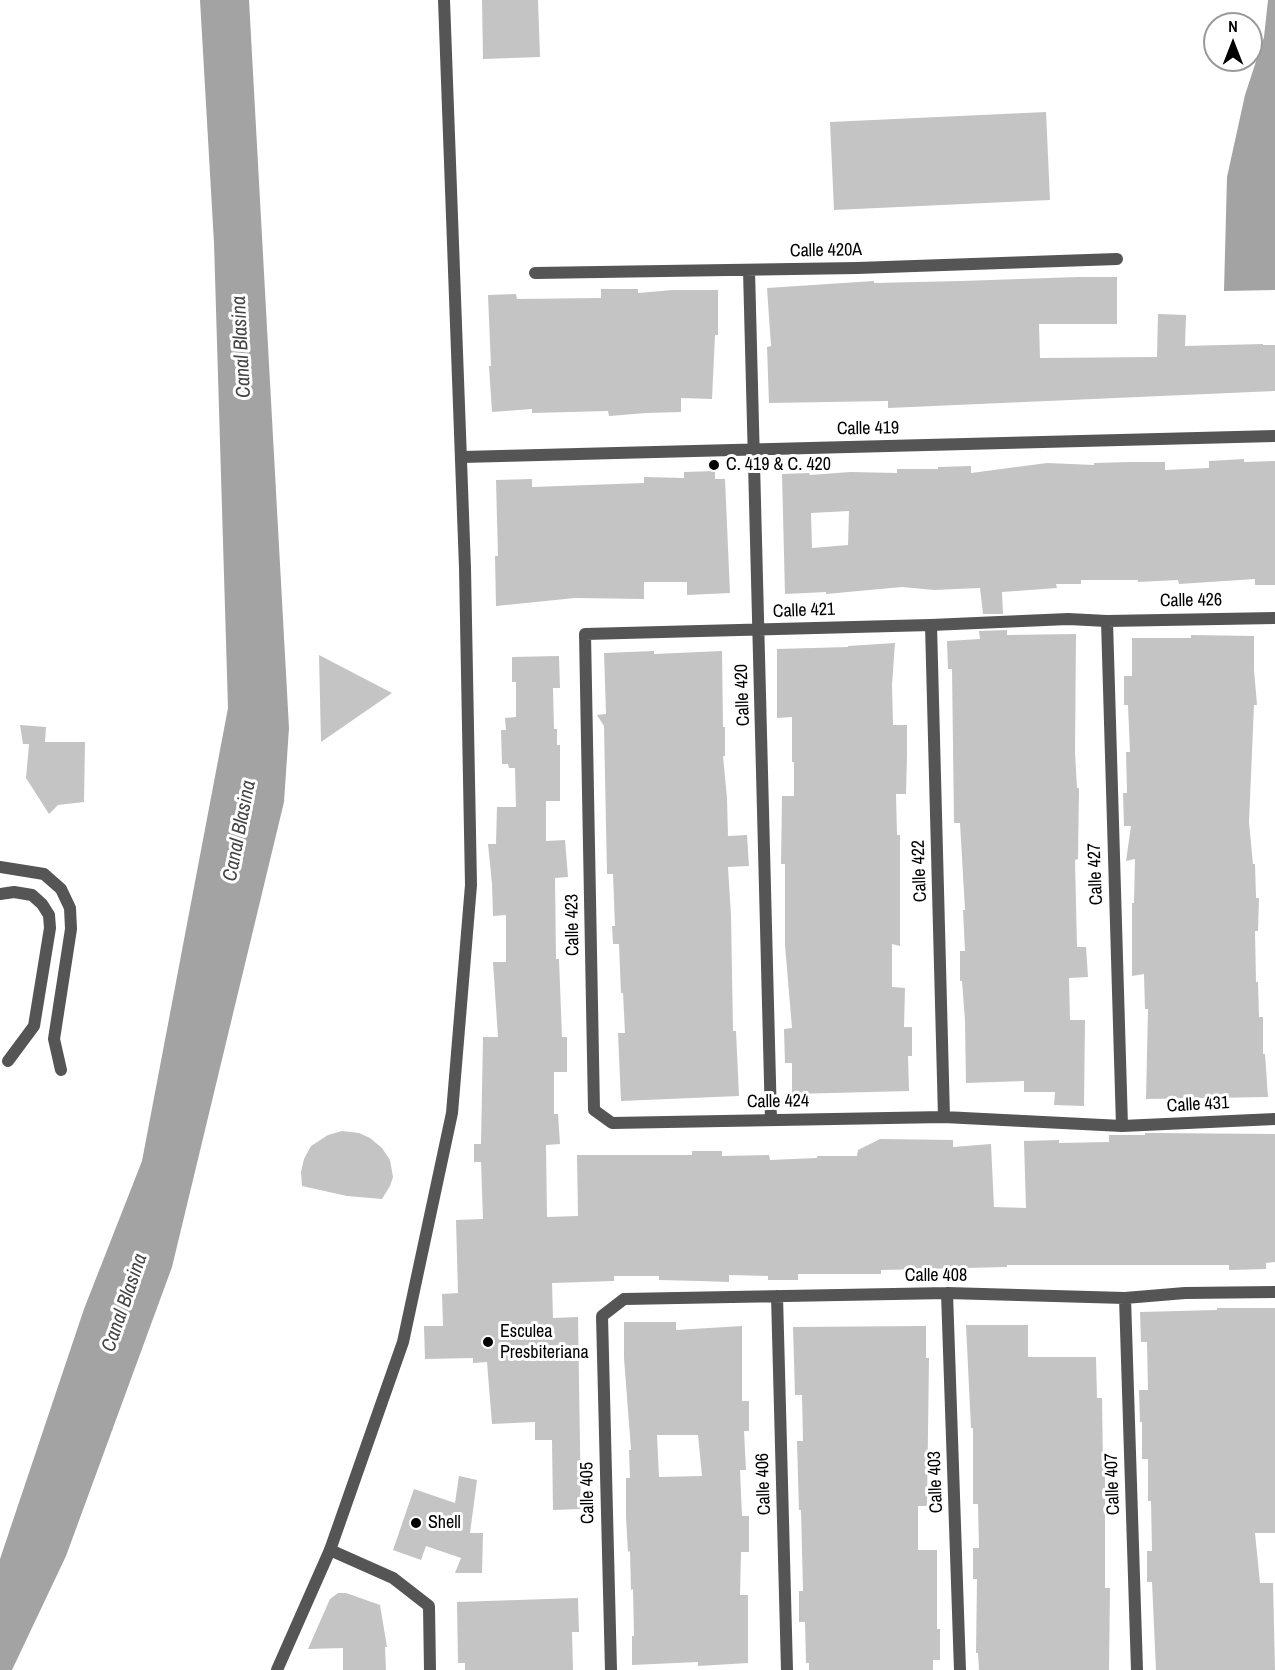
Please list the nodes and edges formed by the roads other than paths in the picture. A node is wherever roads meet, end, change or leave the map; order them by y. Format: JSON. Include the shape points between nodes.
{"nodes":[{"id":1,"x":444,"y":0,"type":"edge"},
{"id":2,"x":1117,"y":259,"type":"dead end"},
{"id":3,"x":749,"y":270,"type":"junction"},
{"id":4,"x":535,"y":273,"type":"dead end"},
{"id":5,"x":1275,"y":436,"type":"edge"},
{"id":6,"x":755,"y":450,"type":"junction"},
{"id":7,"x":462,"y":457,"type":"junction"},
{"id":8,"x":1275,"y":618,"type":"edge"},
{"id":9,"x":1107,"y":621,"type":"junction"},
{"id":10,"x":931,"y":625,"type":"junction"},
{"id":11,"x":759,"y":630,"type":"junction"},
{"id":12,"x":587,"y":718,"type":"joint"},
{"id":13,"x":0,"y":867,"type":"edge"},
{"id":14,"x":0,"y":894,"type":"edge"},
{"id":15,"x":8,"y":1062,"type":"dead end"},
{"id":16,"x":61,"y":1070,"type":"dead end"},
{"id":17,"x":944,"y":1117,"type":"junction"},
{"id":18,"x":1275,"y":1119,"type":"edge"},
{"id":19,"x":771,"y":1120,"type":"junction"},
{"id":20,"x":612,"y":1123,"type":"joint"},
{"id":21,"x":1122,"y":1126,"type":"junction"},
{"id":22,"x":1275,"y":1292,"type":"edge"},
{"id":23,"x":948,"y":1293,"type":"junction"},
{"id":24,"x":777,"y":1296,"type":"junction"},
{"id":25,"x":1125,"y":1298,"type":"junction"},
{"id":26,"x":602,"y":1316,"type":"joint"},
{"id":27,"x":330,"y":1550,"type":"junction"},
{"id":28,"x":277,"y":1670,"type":"edge"},
{"id":29,"x":430,"y":1670,"type":"edge"},
{"id":30,"x":611,"y":1670,"type":"edge"},
{"id":31,"x":787,"y":1670,"type":"edge"},
{"id":32,"x":960,"y":1670,"type":"edge"},
{"id":33,"x":1137,"y":1670,"type":"edge"}],
"edges":[{"from":1,"to":7,"type":"street"},
{"from":2,"to":3,"type":"street","name":"Calle 420A"},
{"from":3,"to":4,"type":"street","name":"Calle 420A"},
{"from":3,"to":6,"type":"street","name":"Calle 420"},
{"from":5,"to":6,"type":"street","name":"Calle 419"},
{"from":6,"to":7,"type":"street","name":"Calle 419"},
{"from":6,"to":11,"type":"street","name":"Calle 420"},
{"from":7,"to":27,"type":"street","via":[[471,885],[452,1113],[403,1342]]},
{"from":8,"to":9,"type":"street","name":"Calle 426"},
{"from":9,"to":10,"type":"street","name":"Calle 421"},
{"from":9,"to":21,"type":"street","name":"Calle 427"},
{"from":10,"to":11,"type":"street","name":"Calle 421"},
{"from":10,"to":17,"type":"street","name":"Calle 422"},
{"from":11,"to":12,"type":"street","name":"Calle 421","via":[[585,634]]},
{"from":11,"to":19,"type":"street","name":"Calle 420"},
{"from":12,"to":20,"type":"street","name":"Calle 423","via":[[594,1110]]},
{"from":13,"to":16,"type":"street","via":[[44,874],[61,889],[70,908],[71,929],[54,1039]]},
{"from":14,"to":15,"type":"street","via":[[32,895],[49,915],[50,928],[34,1026]]},
{"from":17,"to":19,"type":"street","name":"Calle 424"},
{"from":17,"to":21,"type":"street","name":"Calle 424"},
{"from":18,"to":21,"type":"street","name":"Calle 431"},
{"from":19,"to":20,"type":"street","name":"Calle 424"},
{"from":22,"to":25,"type":"street","name":"Calle 408"},
{"from":23,"to":24,"type":"street","name":"Calle 408"},
{"from":23,"to":25,"type":"street","name":"Calle 408"},
{"from":23,"to":32,"type":"street","name":"Calle 403"},
{"from":24,"to":26,"type":"street","name":"Calle 408","via":[[624,1299]]},
{"from":24,"to":31,"type":"street","name":"Calle 406"},
{"from":25,"to":33,"type":"street","name":"Calle 407"},
{"from":26,"to":30,"type":"street","name":"Calle 405"},
{"from":27,"to":28,"type":"street"},
{"from":27,"to":29,"type":"street","via":[[393,1578],[429,1606]]}]}
